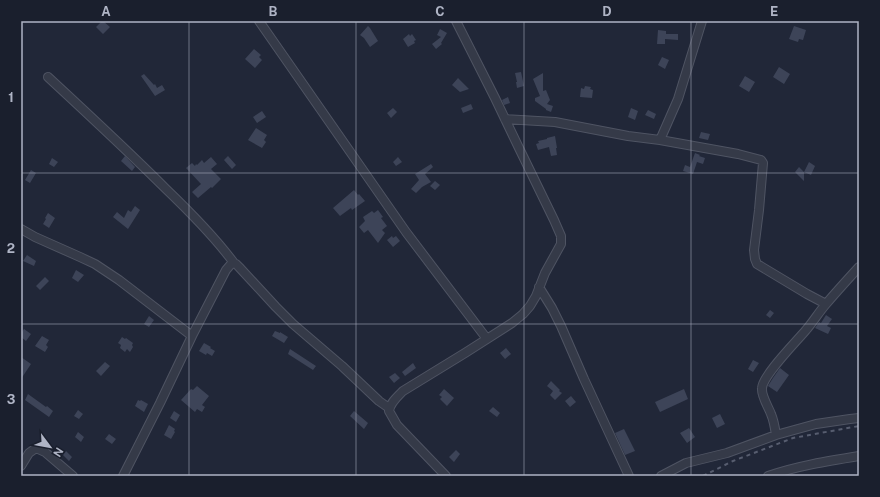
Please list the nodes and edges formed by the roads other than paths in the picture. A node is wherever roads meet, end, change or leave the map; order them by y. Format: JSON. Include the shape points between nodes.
{"nodes":[{"id":1,"x":259,"y":21,"type":"edge"},
{"id":2,"x":456,"y":21,"type":"edge"},
{"id":3,"x":702,"y":21,"type":"edge"},
{"id":4,"x":48,"y":77,"type":"dead end"},
{"id":5,"x":505,"y":119,"type":"junction"},
{"id":6,"x":660,"y":140,"type":"junction"},
{"id":7,"x":21,"y":229,"type":"edge"},
{"id":8,"x":234,"y":263,"type":"junction"},
{"id":9,"x":859,"y":267,"type":"edge"},
{"id":10,"x":539,"y":287,"type":"junction"},
{"id":11,"x":826,"y":304,"type":"junction"},
{"id":12,"x":192,"y":336,"type":"junction"},
{"id":13,"x":487,"y":339,"type":"junction"},
{"id":14,"x":389,"y":408,"type":"junction"},
{"id":15,"x":859,"y":418,"type":"edge"},
{"id":16,"x":776,"y":435,"type":"junction"},
{"id":17,"x":859,"y":456,"type":"edge"},
{"id":18,"x":21,"y":466,"type":"edge"},
{"id":19,"x":73,"y":476,"type":"edge"},
{"id":20,"x":123,"y":476,"type":"edge"},
{"id":21,"x":446,"y":476,"type":"edge"},
{"id":22,"x":629,"y":476,"type":"edge"},
{"id":23,"x":661,"y":476,"type":"edge"},
{"id":24,"x":768,"y":476,"type":"edge"}],
"edges":[{"from":1,"to":13,"type":"street","via":[[406,232]]},
{"from":2,"to":5,"type":"street"},
{"from":3,"to":6,"type":"street","via":[[678,99]]},
{"from":4,"to":8,"type":"street","via":[[192,214]]},
{"from":5,"to":6,"type":"street","via":[[555,122]]},
{"from":5,"to":10,"type":"street","via":[[561,236],[561,244]]},
{"from":6,"to":11,"type":"street","via":[[760,160],[763,163],[762,183],[754,250],[757,264]]},
{"from":7,"to":12,"type":"street","via":[[95,264]]},
{"from":8,"to":12,"type":"street","via":[[228,267]]},
{"from":8,"to":14,"type":"street","via":[[293,324]]},
{"from":9,"to":11,"type":"street"},
{"from":10,"to":13,"type":"street","via":[[523,314]]},
{"from":10,"to":22,"type":"street","via":[[561,326]]},
{"from":11,"to":16,"type":"street","via":[[764,381],[762,395],[772,415]]},
{"from":12,"to":20,"type":"street"},
{"from":13,"to":14,"type":"street","via":[[403,392]]},
{"from":14,"to":21,"type":"street","via":[[397,425]]},
{"from":15,"to":16,"type":"street","via":[[816,424]]},
{"from":16,"to":23,"type":"street","via":[[727,453],[686,463]]},
{"from":17,"to":24,"type":"street","via":[[808,465]]},
{"from":18,"to":19,"type":"street","via":[[29,453],[36,448],[45,452]]}]}
